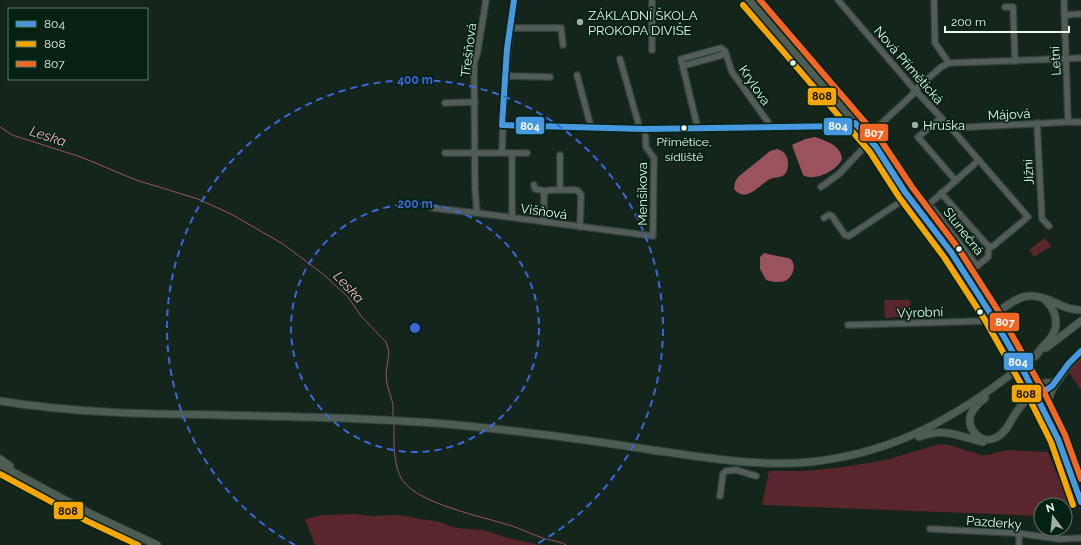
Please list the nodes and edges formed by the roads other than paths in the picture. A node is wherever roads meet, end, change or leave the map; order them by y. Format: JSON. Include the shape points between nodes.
{"nodes":[{"id":1,"x":486,"y":0,"type":"edge"},
{"id":2,"x":514,"y":0,"type":"edge"},
{"id":3,"x":652,"y":0,"type":"edge"},
{"id":4,"x":749,"y":0,"type":"edge"},
{"id":5,"x":838,"y":0,"type":"edge"},
{"id":6,"x":934,"y":0,"type":"edge"},
{"id":7,"x":1064,"y":0,"type":"edge"},
{"id":8,"x":1005,"y":7,"type":"dead end"},
{"id":9,"x":1081,"y":14,"type":"edge"},
{"id":10,"x":1064,"y":15,"type":"junction"},
{"id":11,"x":510,"y":28,"type":"junction"},
{"id":12,"x":563,"y":45,"type":"dead end"},
{"id":13,"x":652,"y":50,"type":"dead end"},
{"id":14,"x":1081,"y":58,"type":"edge"},
{"id":15,"x":620,"y":59,"type":"dead end"},
{"id":16,"x":1066,"y":59,"type":"junction"},
{"id":17,"x":1015,"y":61,"type":"junction"},
{"id":18,"x":949,"y":63,"type":"junction"},
{"id":19,"x":577,"y":75,"type":"dead end"},
{"id":20,"x":505,"y":76,"type":"junction"},
{"id":21,"x":550,"y":77,"type":"dead end"},
{"id":22,"x":915,"y":90,"type":"junction"},
{"id":23,"x":475,"y":102,"type":"junction"},
{"id":24,"x":445,"y":103,"type":"dead end"},
{"id":25,"x":941,"y":118,"type":"junction"},
{"id":26,"x":1068,"y":122,"type":"junction"},
{"id":27,"x":1081,"y":122,"type":"edge"},
{"id":28,"x":855,"y":123,"type":"junction"},
{"id":29,"x":1037,"y":123,"type":"junction"},
{"id":30,"x":502,"y":125,"type":"junction"},
{"id":31,"x":591,"y":127,"type":"junction"},
{"id":32,"x":768,"y":128,"type":"junction"},
{"id":33,"x":951,"y":128,"type":"junction"},
{"id":34,"x":638,"y":129,"type":"junction"},
{"id":35,"x":698,"y":129,"type":"junction"},
{"id":36,"x":645,"y":130,"type":"junction"},
{"id":37,"x":868,"y":139,"type":"junction"},
{"id":38,"x":445,"y":153,"type":"dead end"},
{"id":39,"x":502,"y":153,"type":"junction"},
{"id":40,"x":512,"y":153,"type":"junction"},
{"id":41,"x":527,"y":153,"type":"dead end"},
{"id":42,"x":475,"y":154,"type":"junction"},
{"id":43,"x":560,"y":155,"type":"dead end"},
{"id":44,"x":979,"y":160,"type":"junction"},
{"id":45,"x":956,"y":181,"type":"junction"},
{"id":46,"x":534,"y":185,"type":"dead end"},
{"id":47,"x":821,"y":187,"type":"dead end"},
{"id":48,"x":560,"y":189,"type":"junction"},
{"id":49,"x":546,"y":191,"type":"junction"},
{"id":50,"x":941,"y":193,"type":"junction"},
{"id":51,"x":909,"y":196,"type":"junction"},
{"id":52,"x":432,"y":208,"type":"dead end"},
{"id":53,"x":933,"y":209,"type":"dead end"},
{"id":54,"x":919,"y":210,"type":"junction"},
{"id":55,"x":477,"y":213,"type":"junction"},
{"id":56,"x":512,"y":217,"type":"junction"},
{"id":57,"x":1028,"y":217,"type":"joint"},
{"id":58,"x":824,"y":218,"type":"dead end"},
{"id":59,"x":544,"y":222,"type":"junction"},
{"id":60,"x":1049,"y":226,"type":"dead end"},
{"id":61,"x":580,"y":227,"type":"junction"},
{"id":62,"x":653,"y":236,"type":"joint"},
{"id":63,"x":989,"y":247,"type":"junction"},
{"id":64,"x":1042,"y":298,"type":"junction"},
{"id":65,"x":1081,"y":310,"type":"edge"},
{"id":66,"x":992,"y":316,"type":"junction"},
{"id":67,"x":1081,"y":321,"type":"edge"},
{"id":68,"x":848,"y":325,"type":"dead end"},
{"id":69,"x":1081,"y":351,"type":"edge"},
{"id":70,"x":1036,"y":356,"type":"junction"},
{"id":71,"x":1023,"y":370,"type":"junction"},
{"id":72,"x":1002,"y":381,"type":"junction"},
{"id":73,"x":1056,"y":382,"type":"junction"},
{"id":74,"x":1037,"y":396,"type":"junction"},
{"id":75,"x":0,"y":401,"type":"edge"},
{"id":76,"x":1010,"y":422,"type":"junction"},
{"id":77,"x":1058,"y":439,"type":"junction"},
{"id":78,"x":874,"y":450,"type":"junction"},
{"id":79,"x":0,"y":459,"type":"edge"},
{"id":80,"x":0,"y":465,"type":"edge"},
{"id":81,"x":756,"y":476,"type":"dead end"},
{"id":82,"x":32,"y":481,"type":"junction"},
{"id":83,"x":720,"y":496,"type":"dead end"},
{"id":84,"x":1081,"y":502,"type":"edge"},
{"id":85,"x":930,"y":529,"type":"dead end"},
{"id":86,"x":1019,"y":534,"type":"junction"},
{"id":87,"x":1080,"y":540,"type":"edge"},
{"id":88,"x":157,"y":545,"type":"edge"},
{"id":89,"x":1018,"y":545,"type":"edge"}],
"edges":[{"from":1,"to":23,"type":"street","name":"Třešňová","via":[[474,62]]},
{"from":2,"to":11,"type":"street"},
{"from":3,"to":13,"type":"street"},
{"from":4,"to":28,"type":"main road"},
{"from":5,"to":22,"type":"street","name":"Nová Přímětická"},
{"from":6,"to":18,"type":"street","via":[[935,43]]},
{"from":7,"to":10,"type":"street","name":"Letní"},
{"from":8,"to":17,"type":"street","via":[[1013,7]]},
{"from":9,"to":10,"type":"street"},
{"from":10,"to":16,"type":"street","name":"Letní"},
{"from":11,"to":12,"type":"street","via":[[561,28]]},
{"from":11,"to":20,"type":"street"},
{"from":14,"to":16,"type":"street"},
{"from":15,"to":34,"type":"street"},
{"from":16,"to":17,"type":"street"},
{"from":16,"to":26,"type":"street","name":"Letní"},
{"from":17,"to":18,"type":"street"},
{"from":18,"to":22,"type":"street"},
{"from":19,"to":31,"type":"street"},
{"from":20,"to":21,"type":"street"},
{"from":20,"to":30,"type":"street"},
{"from":22,"to":25,"type":"street","name":"Nová Přímětická"},
{"from":22,"to":37,"type":"street"},
{"from":23,"to":24,"type":"street"},
{"from":23,"to":42,"type":"street","name":"Třešňová"},
{"from":25,"to":33,"type":"street","name":"Nová Přímětická"},
{"from":25,"to":45,"type":"street","via":[[918,137]]},
{"from":26,"to":27,"type":"street","name":"Májová"},
{"from":26,"to":29,"type":"street","name":"Májová"},
{"from":28,"to":32,"type":"street","via":[[846,126]]},
{"from":28,"to":37,"type":"main road"},
{"from":29,"to":33,"type":"street","name":"Májová"},
{"from":29,"to":60,"type":"street","name":"Jižní","via":[[1042,219]]},
{"from":30,"to":31,"type":"street"},
{"from":30,"to":39,"type":"street"},
{"from":31,"to":34,"type":"street"},
{"from":32,"to":35,"type":"street"},
{"from":32,"to":35,"type":"street","name":"Krylova","via":[[768,122],[732,72],[725,51],[721,48],[681,59]]},
{"from":33,"to":44,"type":"street","name":"Nová Přímětická"},
{"from":34,"to":36,"type":"street"},
{"from":35,"to":36,"type":"street"},
{"from":36,"to":62,"type":"street","name":"Menšíkova","via":[[646,146],[654,158]]},
{"from":37,"to":47,"type":"street","via":[[839,174]]},
{"from":37,"to":51,"type":"main road"},
{"from":38,"to":42,"type":"street"},
{"from":39,"to":40,"type":"street"},
{"from":39,"to":42,"type":"street"},
{"from":40,"to":41,"type":"street"},
{"from":40,"to":56,"type":"street"},
{"from":42,"to":55,"type":"street","name":"Třešňová"},
{"from":43,"to":48,"type":"street"},
{"from":44,"to":45,"type":"street"},
{"from":44,"to":57,"type":"street","name":"Nová Přímětická"},
{"from":45,"to":50,"type":"street"},
{"from":46,"to":49,"type":"street","via":[[536,190]]},
{"from":48,"to":49,"type":"street"},
{"from":48,"to":61,"type":"street","via":[[576,190],[580,193]]},
{"from":49,"to":59,"type":"street"},
{"from":50,"to":54,"type":"street"},
{"from":50,"to":63,"type":"street","name":"Slunečná"},
{"from":51,"to":54,"type":"main road"},
{"from":51,"to":58,"type":"street","via":[[849,236],[845,235],[832,216]]},
{"from":52,"to":55,"type":"street","name":"Višňová"},
{"from":53,"to":63,"type":"street","name":"Slunečná","via":[[977,266],[988,257]]},
{"from":54,"to":66,"type":"main road","via":[[951,252]]},
{"from":55,"to":56,"type":"street","name":"Višňová"},
{"from":56,"to":59,"type":"street","name":"Višňová"},
{"from":57,"to":63,"type":"street","name":"Slunečná"},
{"from":59,"to":61,"type":"street","name":"Višňová"},
{"from":61,"to":62,"type":"street","name":"Višňová"},
{"from":64,"to":65,"type":"main road","via":[[1071,310]]},
{"from":64,"to":66,"type":"main road","via":[[1022,297]]},
{"from":64,"to":70,"type":"main road","via":[[1053,309],[1056,325],[1051,337]]},
{"from":66,"to":68,"type":"street","name":"Výrobní","via":[[984,321]]},
{"from":66,"to":71,"type":"main road"},
{"from":67,"to":70,"type":"main road"},
{"from":69,"to":73,"type":"main road"},
{"from":70,"to":72,"type":"main road","bridge":true},
{"from":71,"to":73,"type":"main road","via":[[1038,383]]},
{"from":71,"to":74,"type":"main road"},
{"from":72,"to":76,"type":"main road","via":[[1000,387],[975,408],[970,424],[976,435],[990,440],[1001,434]]},
{"from":72,"to":78,"type":"main road","via":[[938,424]]},
{"from":73,"to":74,"type":"main road"},
{"from":73,"to":77,"type":"main road","via":[[1049,395],[1048,405]]},
{"from":74,"to":76,"type":"main road","via":[[1021,406]]},
{"from":74,"to":77,"type":"main road"},
{"from":75,"to":78,"type":"main road","via":[[102,413],[400,421],[521,432],[698,457],[778,464],[810,462]]},
{"from":76,"to":78,"type":"main road","via":[[1005,435],[1000,440],[992,442],[986,443],[942,432]]},
{"from":77,"to":84,"type":"main road"},
{"from":79,"to":82,"type":"main road"},
{"from":80,"to":82,"type":"main road"},
{"from":81,"to":83,"type":"street","via":[[736,470],[726,471],[723,474]]},
{"from":82,"to":88,"type":"main road","via":[[91,514]]},
{"from":85,"to":86,"type":"street","name":"Pazderky"},
{"from":86,"to":87,"type":"street","name":"Pazderky"},
{"from":86,"to":89,"type":"street"}]}
